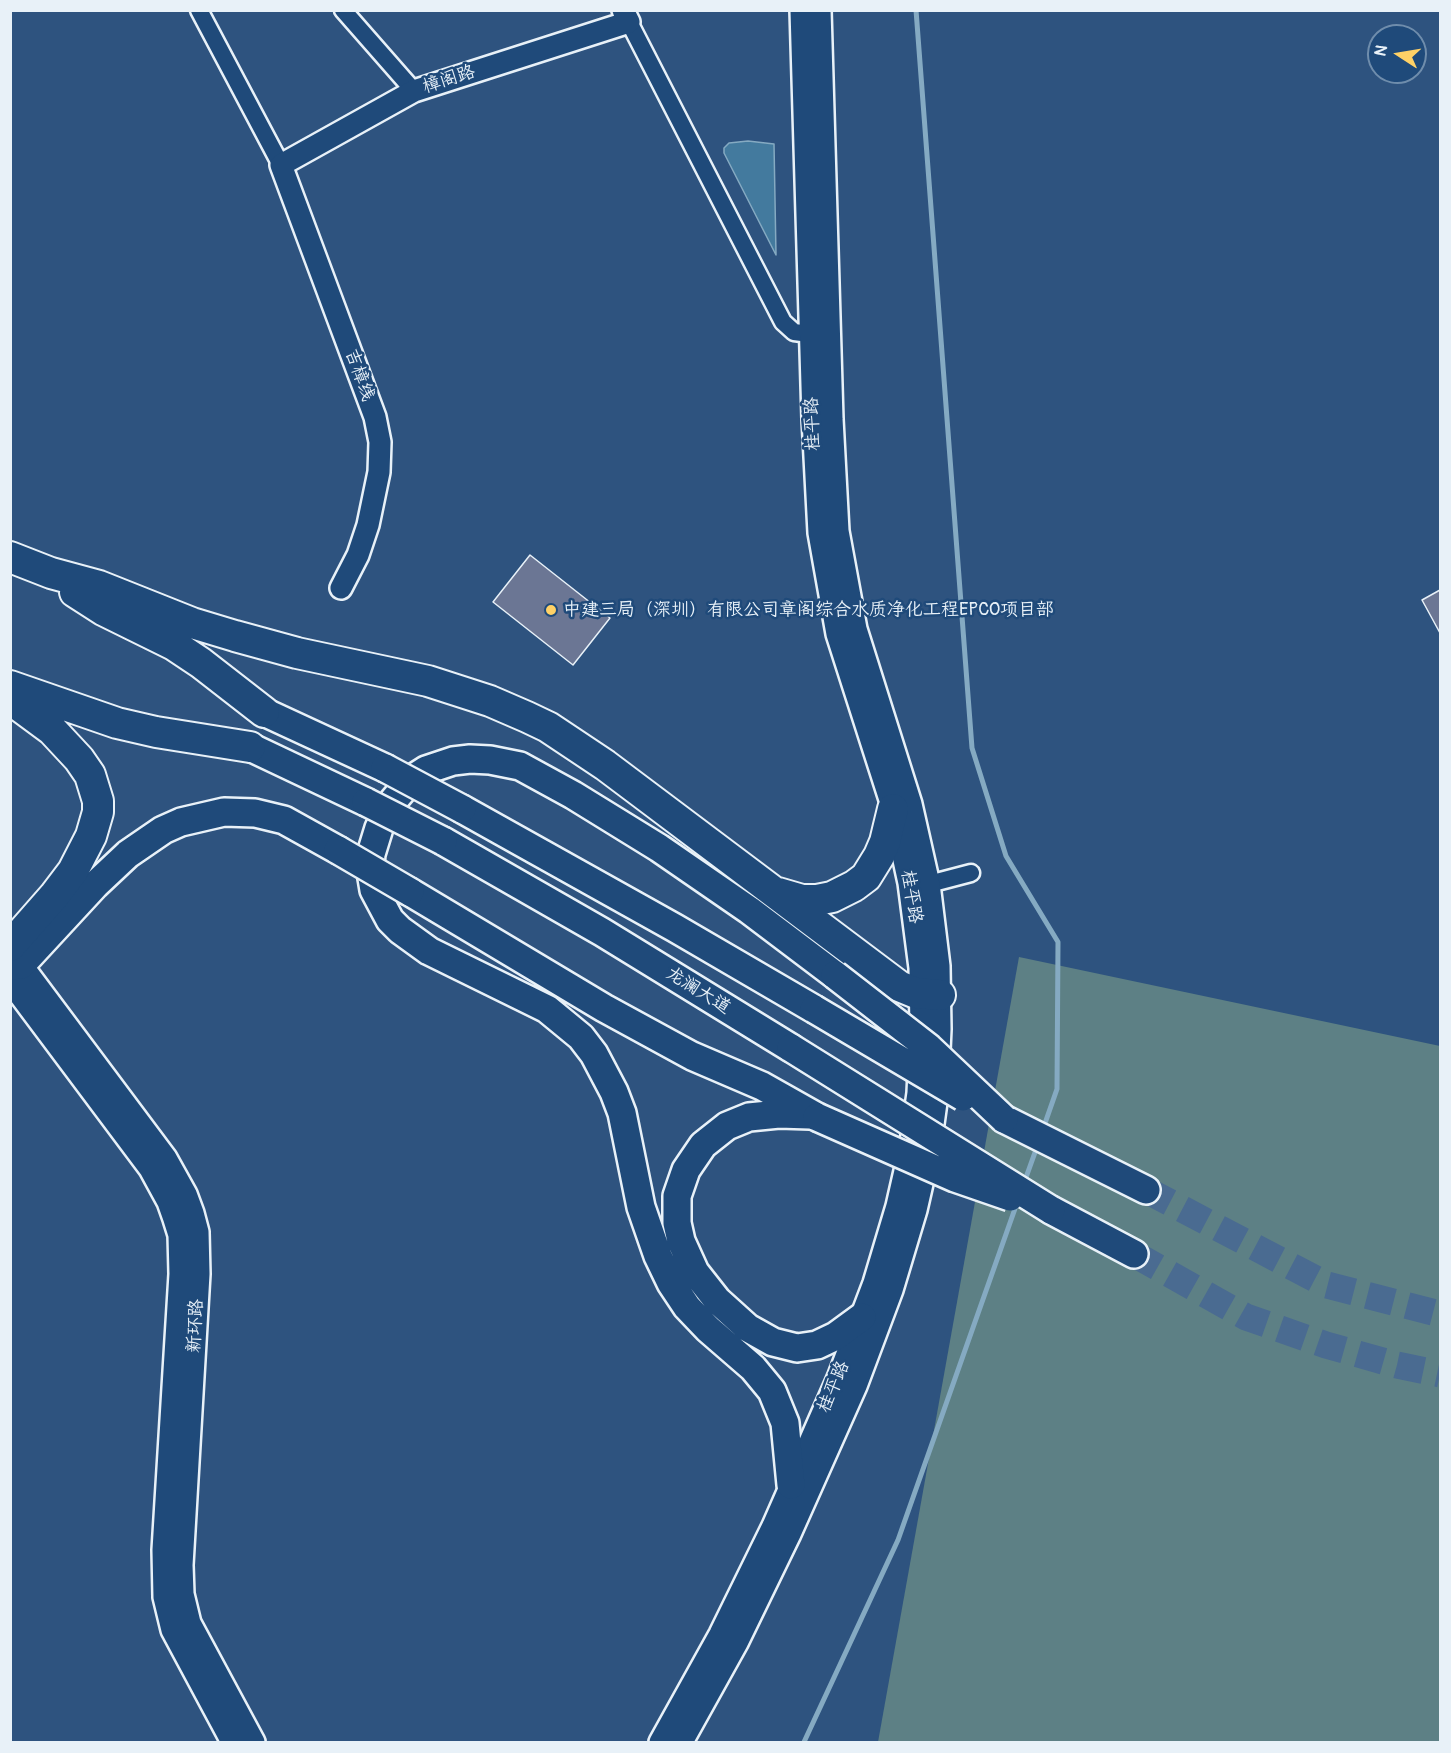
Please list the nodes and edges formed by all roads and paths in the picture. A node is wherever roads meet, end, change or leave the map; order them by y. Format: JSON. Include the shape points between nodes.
{"nodes":[{"id":1,"x":199,"y":10,"type":"edge"},
{"id":2,"x":343,"y":10,"type":"edge"},
{"id":3,"x":801,"y":10,"type":"edge"},
{"id":4,"x":820,"y":10,"type":"edge"},
{"id":5,"x":626,"y":16,"type":"edge"},
{"id":6,"x":414,"y":91,"type":"junction"},
{"id":7,"x":281,"y":165,"type":"junction"},
{"id":8,"x":810,"y":334,"type":"junction"},
{"id":9,"x":10,"y":556,"type":"edge"},
{"id":10,"x":341,"y":588,"type":"dead end"},
{"id":11,"x":84,"y":590,"type":"junction"},
{"id":12,"x":10,"y":686,"type":"edge"},
{"id":13,"x":10,"y":699,"type":"edge"},
{"id":14,"x":264,"y":712,"type":"joint"},
{"id":15,"x":250,"y":747,"type":"joint"},
{"id":16,"x":893,"y":809,"type":"junction"},
{"id":17,"x":971,"y":873,"type":"dead end"},
{"id":18,"x":929,"y":884,"type":"junction"},
{"id":19,"x":774,"y":892,"type":"junction"},
{"id":20,"x":13,"y":962,"type":"edge"},
{"id":21,"x":931,"y":994,"type":"junction"},
{"id":22,"x":817,"y":1117,"type":"junction"},
{"id":23,"x":1004,"y":1119,"type":"junction"},
{"id":24,"x":1146,"y":1190,"type":"tunnel mouth"},
{"id":25,"x":1052,"y":1210,"type":"junction"},
{"id":26,"x":1134,"y":1254,"type":"tunnel mouth"},
{"id":27,"x":862,"y":1317,"type":"junction"},
{"id":28,"x":792,"y":1485,"type":"junction"},
{"id":29,"x":232,"y":1743,"type":"edge"},
{"id":30,"x":254,"y":1743,"type":"edge"},
{"id":31,"x":660,"y":1743,"type":"edge"},
{"id":32,"x":682,"y":1743,"type":"edge"}],
"edges":[{"from":1,"to":7,"type":"street"},
{"from":2,"to":6,"type":"street"},
{"from":3,"to":8,"type":"street","name":"桂平路"},
{"from":4,"to":18,"type":"street","name":"桂平路","via":[[838,531],[856,629],[911,804]]},
{"from":5,"to":6,"type":"street","name":"樟阁路"},
{"from":5,"to":8,"type":"street","via":[[783,322],[794,333]]},
{"from":6,"to":7,"type":"street","name":"樟阁路"},
{"from":7,"to":10,"type":"street","name":"吉樟线","via":[[375,417],[380,442],[380,472],[368,525]]},
{"from":8,"to":16,"type":"street","name":"桂平路","via":[[814,468],[824,567],[845,663]]},
{"from":9,"to":11,"type":"highway"},
{"from":11,"to":14,"type":"highway","via":[[201,663]]},
{"from":11,"to":19,"type":"highway","via":[[245,639],[428,681],[490,701],[548,727],[579,747]]},
{"from":12,"to":15,"type":"highway","via":[[117,723]]},
{"from":13,"to":20,"type":"highway","via":[[52,730],[79,759],[90,775],[98,801],[92,836]]},
{"from":14,"to":23,"type":"highway","bridge":true,"via":[[462,809]]},
{"from":15,"to":25,"type":"highway","name":"龙澜大道","bridge":true,"via":[[443,841],[612,938]]},
{"from":16,"to":19,"type":"highway","via":[[879,856],[871,871],[854,886],[832,897],[810,900]]},
{"from":16,"to":21,"type":"street","name":"桂平路"},
{"from":17,"to":18,"type":"street"},
{"from":18,"to":21,"type":"street","name":"桂平路","via":[[937,945]]},
{"from":19,"to":21,"type":"highway","via":[[899,986]]},
{"from":20,"to":22,"type":"highway","bridge":true,"via":[[145,841],[181,822],[224,812],[255,813],[284,820],[671,1045],[762,1086]]},
{"from":20,"to":29,"type":"street","name":"新环路","via":[[150,1169],[174,1218],[180,1274],[163,1550],[164,1597],[172,1630]]},
{"from":20,"to":30,"type":"street","name":"新环路","via":[[166,1158],[193,1213],[198,1232],[199,1274],[183,1594],[193,1629]]},
{"from":21,"to":27,"type":"street","name":"桂平路","via":[[910,1149],[891,1229]]},
{"from":21,"to":32,"type":"street","name":"桂平路","via":[[939,1062],[934,1124],[916,1210],[892,1290],[856,1386],[790,1534]]},
{"from":22,"to":25,"type":"highway","bridge":true,"via":[[955,1178]]},
{"from":22,"to":27,"type":"highway","via":[[759,1115],[715,1135],[693,1157],[681,1182],[676,1211],[679,1232],[695,1272],[708,1290],[738,1322],[762,1337],[789,1346],[811,1347],[836,1336]]},
{"from":23,"to":24,"type":"highway"},
{"from":23,"to":28,"type":"highway","bridge":true,"via":[[928,1048],[749,910],[658,848],[520,766],[490,760],[453,761],[412,779],[394,800],[379,828],[370,866],[374,890],[385,912],[400,930],[429,951],[547,1009],[581,1037],[594,1054],[622,1113],[641,1207],[658,1256],[687,1307],[753,1368],[772,1391],[785,1424]]},
{"from":25,"to":26,"type":"highway","name":"龙澜大道"},
{"from":27,"to":28,"type":"street","name":"桂平路"},
{"from":28,"to":31,"type":"street","name":"桂平路","via":[[720,1634]]}]}
